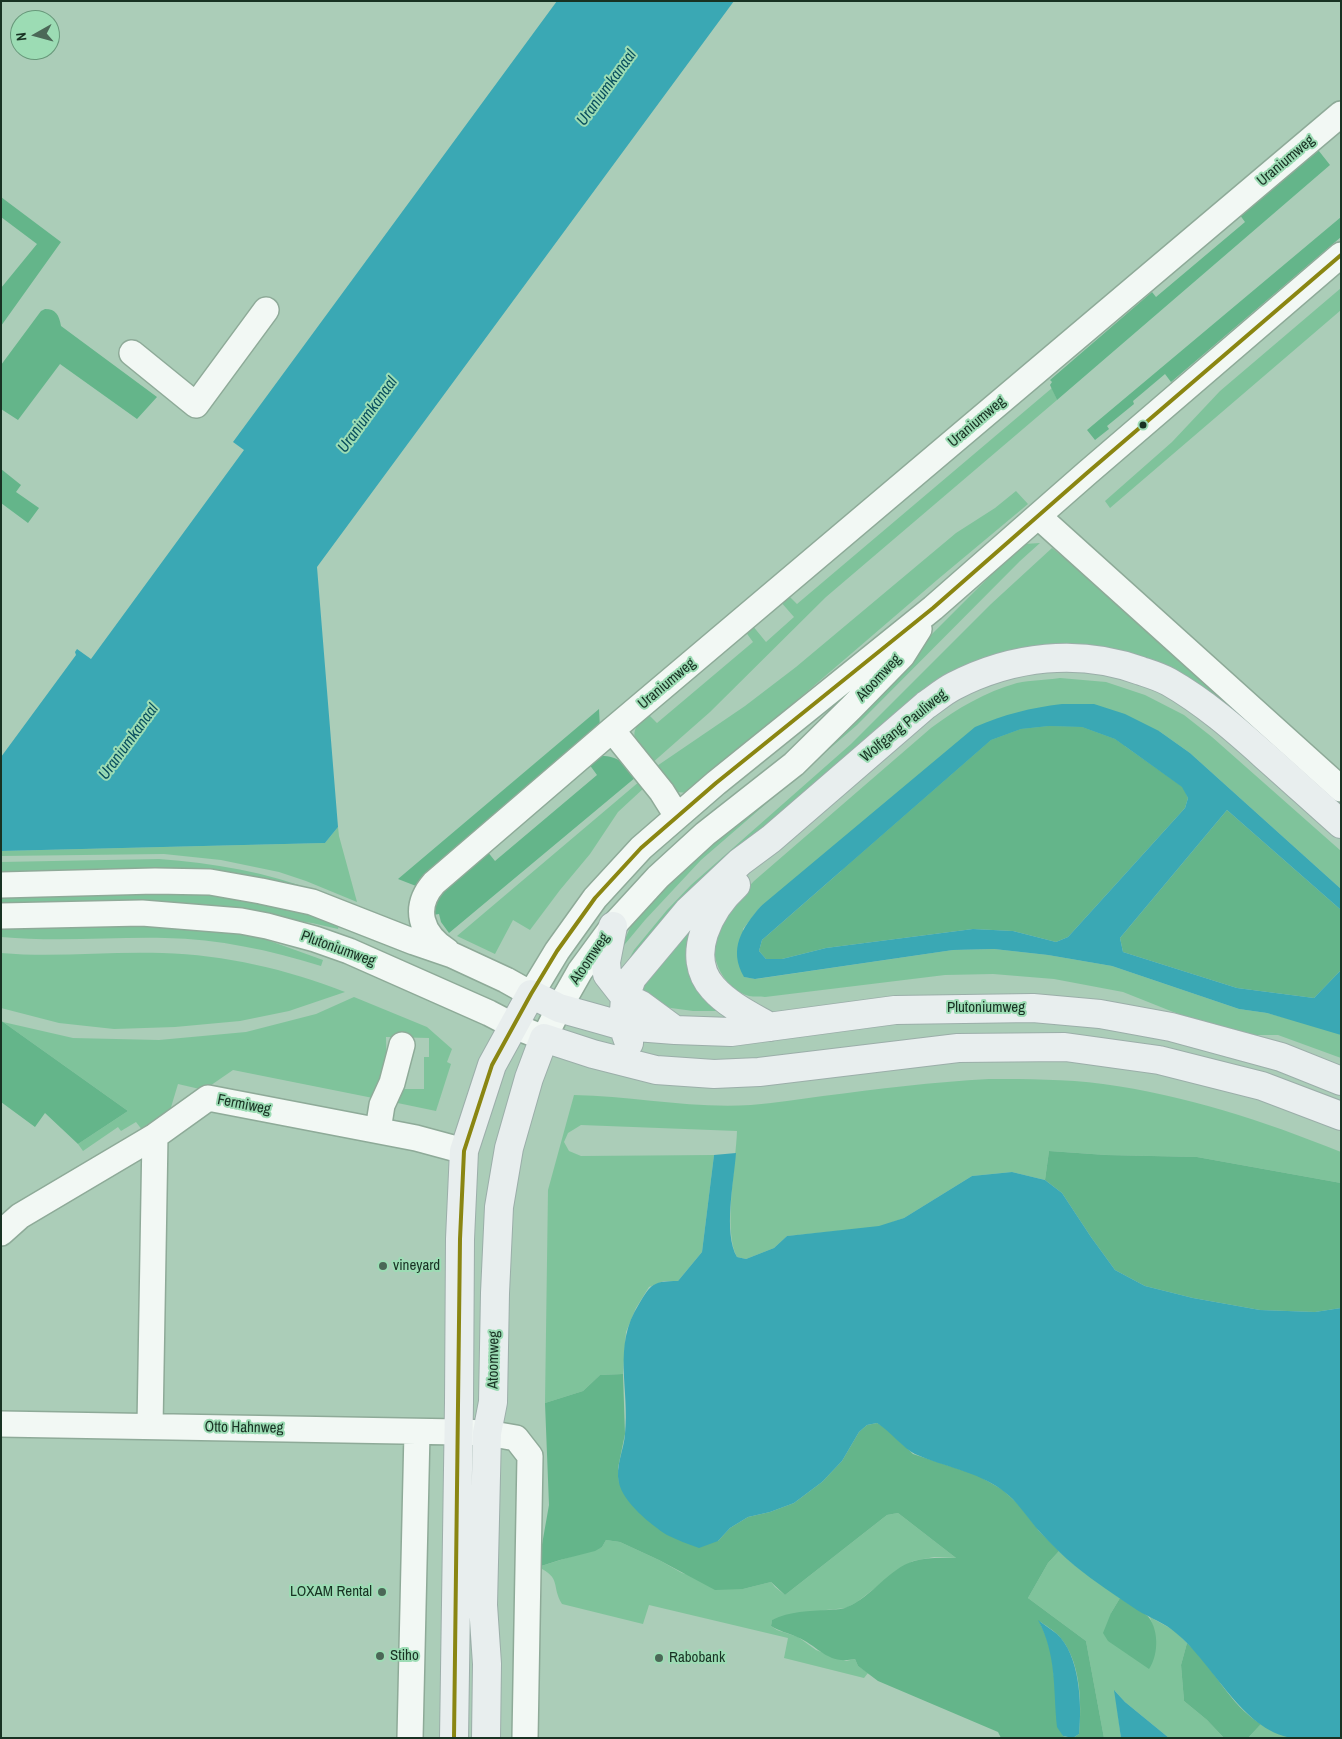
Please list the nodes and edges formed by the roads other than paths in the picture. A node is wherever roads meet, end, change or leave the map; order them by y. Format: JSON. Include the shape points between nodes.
{"nodes":[{"id":1,"x":1341,"y":114,"type":"edge"},
{"id":2,"x":1341,"y":254,"type":"edge"},
{"id":3,"x":266,"y":310,"type":"dead end"},
{"id":4,"x":132,"y":353,"type":"dead end"},
{"id":5,"x":1038,"y":516,"type":"junction"},
{"id":6,"x":933,"y":608,"type":"junction"},
{"id":7,"x":612,"y":730,"type":"junction"},
{"id":8,"x":1341,"y":789,"type":"edge"},
{"id":9,"x":677,"y":816,"type":"junction"},
{"id":10,"x":1341,"y":824,"type":"edge"},
{"id":11,"x":1341,"y":838,"type":"edge"},
{"id":12,"x":1,"y":884,"type":"edge"},
{"id":13,"x":1,"y":916,"type":"edge"},
{"id":14,"x":613,"y":926,"type":"junction"},
{"id":15,"x":452,"y":955,"type":"junction"},
{"id":16,"x":531,"y":994,"type":"junction"},
{"id":17,"x":624,"y":997,"type":"junction"},
{"id":18,"x":559,"y":1008,"type":"junction"},
{"id":19,"x":514,"y":1026,"type":"junction"},
{"id":20,"x":623,"y":1026,"type":"junction"},
{"id":21,"x":770,"y":1027,"type":"junction"},
{"id":22,"x":675,"y":1030,"type":"junction"},
{"id":23,"x":544,"y":1038,"type":"junction"},
{"id":24,"x":402,"y":1045,"type":"dead end"},
{"id":25,"x":656,"y":1070,"type":"junction"},
{"id":26,"x":1341,"y":1081,"type":"edge"},
{"id":27,"x":1341,"y":1116,"type":"edge"},
{"id":28,"x":378,"y":1130,"type":"junction"},
{"id":29,"x":155,"y":1136,"type":"junction"},
{"id":30,"x":464,"y":1151,"type":"junction"},
{"id":31,"x":1,"y":1233,"type":"edge"},
{"id":32,"x":1,"y":1424,"type":"edge"},
{"id":33,"x":150,"y":1426,"type":"junction"},
{"id":34,"x":417,"y":1432,"type":"junction"},
{"id":35,"x":459,"y":1432,"type":"junction"},
{"id":36,"x":487,"y":1433,"type":"junction"},
{"id":37,"x":410,"y":1738,"type":"edge"},
{"id":38,"x":454,"y":1738,"type":"edge"},
{"id":39,"x":486,"y":1738,"type":"edge"},
{"id":40,"x":525,"y":1738,"type":"edge"}],
"edges":[{"from":1,"to":7,"type":"street","name":"Uraniumweg"},
{"from":2,"to":5,"type":"street","name":"Atoomweg"},
{"from":3,"to":4,"type":"street","via":[[196,405]]},
{"from":5,"to":6,"type":"street","name":"Atoomweg"},
{"from":5,"to":8,"type":"street"},
{"from":6,"to":9,"type":"street","name":"Atoomweg"},
{"from":6,"to":14,"type":"street","name":"Atoomweg","via":[[902,656],[852,707],[794,764],[698,840]]},
{"from":7,"to":9,"type":"street","via":[[662,792]]},
{"from":7,"to":15,"type":"street","name":"Uraniumweg","via":[[430,888],[422,904],[421,916],[429,936]]},
{"from":9,"to":16,"type":"street","name":"Atoomweg","via":[[641,848],[595,898]]},
{"from":10,"to":17,"type":"main road","name":"Wolfgang Pauliweg","via":[[1235,729],[1167,681],[1124,664],[1082,657],[1053,657],[1010,664],[952,687],[926,705],[740,862],[688,911],[632,978]]},
{"from":11,"to":21,"type":"main road","name":"Wolfgang Pauliweg","via":[[1210,724],[1147,685],[1091,670],[1051,669],[1006,678],[979,687],[921,725],[725,895],[704,933],[701,958],[704,972],[721,996]]},
{"from":12,"to":15,"type":"street","name":"Plutoniumweg","via":[[210,882],[312,902]]},
{"from":13,"to":19,"type":"street","name":"Plutoniumweg","via":[[142,914],[267,926],[349,951]]},
{"from":14,"to":17,"type":"main road","via":[[607,974]]},
{"from":14,"to":18,"type":"street","name":"Atoomweg","via":[[580,971]]},
{"from":15,"to":16,"type":"street","name":"Plutoniumweg"},
{"from":16,"to":18,"type":"main road","name":"Plutoniumweg"},
{"from":16,"to":19,"type":"main road","name":"Atoomweg"},
{"from":17,"to":20,"type":"main road","name":"Wolfgang Pauliweg"},
{"from":17,"to":22,"type":"main road"},
{"from":18,"to":20,"type":"main road","name":"Plutoniumweg"},
{"from":18,"to":23,"type":"street","name":"Atoomweg"},
{"from":19,"to":23,"type":"street","name":"Plutoniumweg"},
{"from":19,"to":30,"type":"main road","name":"Atoomweg","via":[[492,1065]]},
{"from":20,"to":22,"type":"main road","name":"Plutoniumweg"},
{"from":20,"to":25,"type":"main road","via":[[633,1050]]},
{"from":21,"to":22,"type":"main road","name":"Plutoniumweg","via":[[732,1032]]},
{"from":21,"to":26,"type":"main road","name":"Plutoniumweg","via":[[895,1010],[1042,1009],[1100,1014],[1171,1027],[1281,1057]]},
{"from":23,"to":25,"type":"main road","name":"Plutoniumweg"},
{"from":23,"to":36,"type":"main road","name":"Atoomweg","via":[[509,1148],[500,1207],[493,1402]]},
{"from":24,"to":28,"type":"street","via":[[392,1083],[382,1105]]},
{"from":25,"to":27,"type":"main road","name":"Plutoniumweg","via":[[723,1074],[759,1072],[958,1048],[1066,1047],[1159,1060],[1262,1086]]},
{"from":28,"to":29,"type":"street","name":"Fermiweg","via":[[208,1098]]},
{"from":28,"to":30,"type":"street","name":"Fermiweg"},
{"from":29,"to":31,"type":"street","name":"Fermiweg","via":[[20,1216]]},
{"from":29,"to":33,"type":"street"},
{"from":30,"to":35,"type":"main road","name":"Atoomweg"},
{"from":32,"to":33,"type":"street","name":"Otto Hahnweg"},
{"from":33,"to":34,"type":"street","name":"Otto Hahnweg"},
{"from":34,"to":35,"type":"street","name":"Otto Hahnweg"},
{"from":34,"to":37,"type":"street"},
{"from":35,"to":36,"type":"street","name":"Otto Hahnweg"},
{"from":35,"to":38,"type":"main road","name":"Atoomweg"},
{"from":36,"to":39,"type":"main road","name":"Atoomweg","via":[[483,1606],[487,1664]]},
{"from":36,"to":40,"type":"street","via":[[516,1438],[530,1456]]}]}
